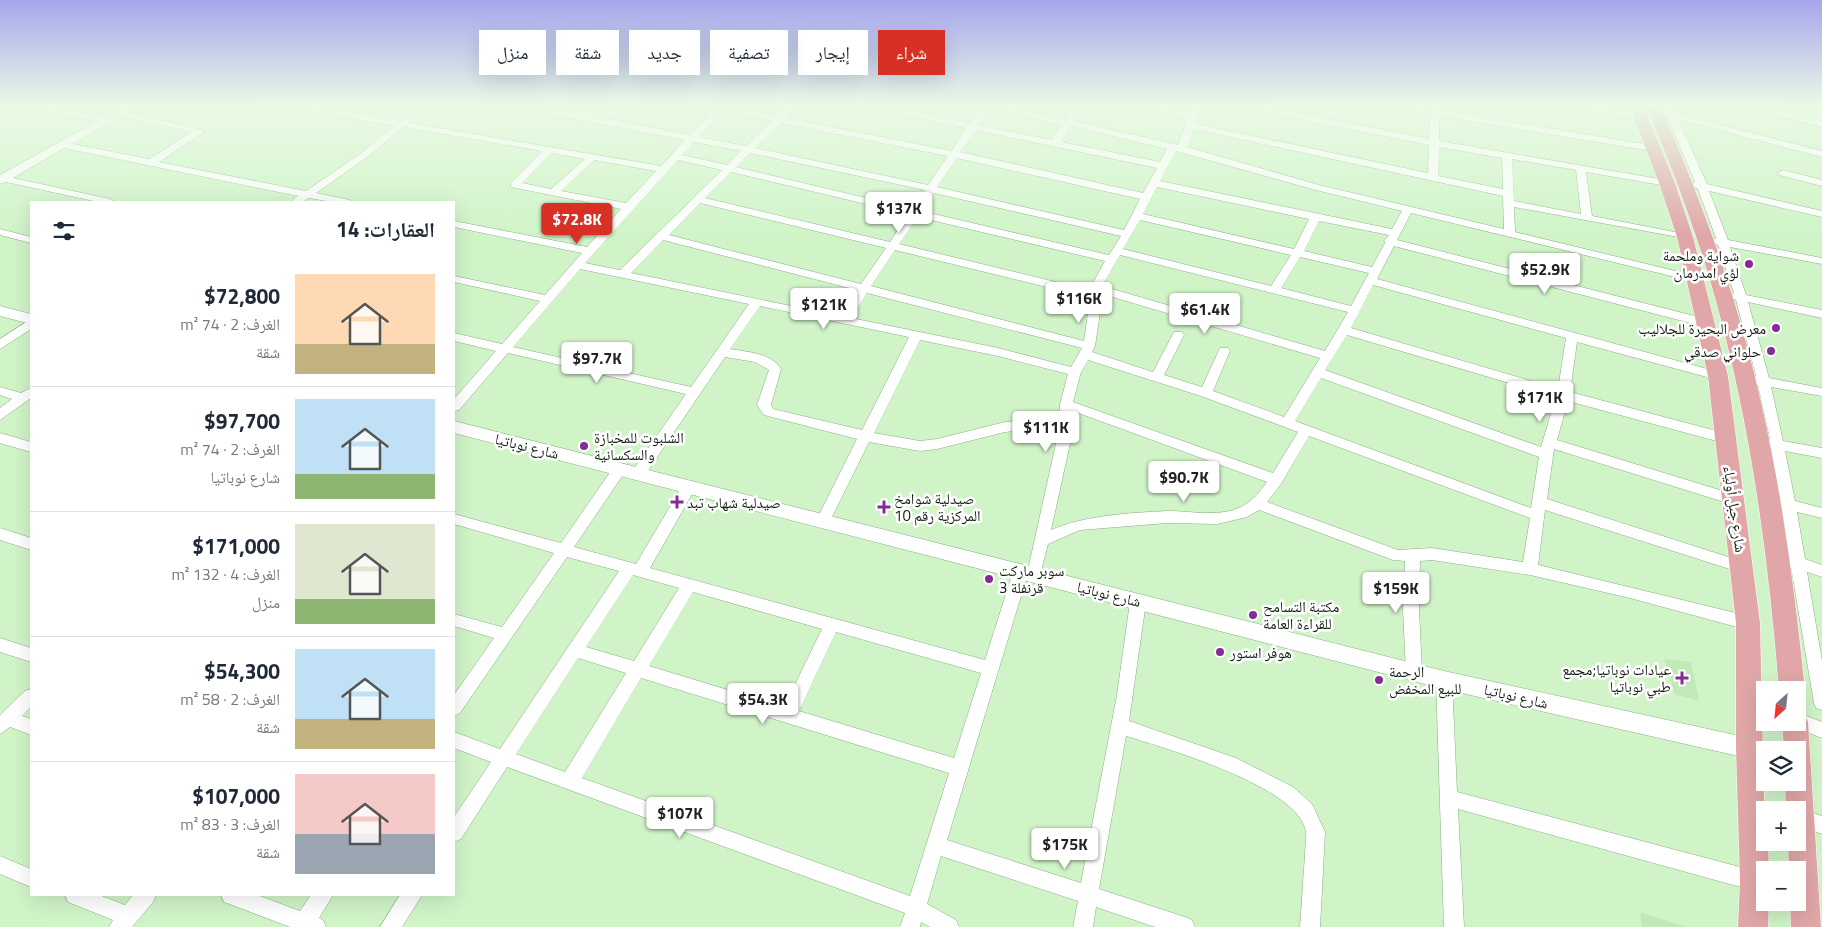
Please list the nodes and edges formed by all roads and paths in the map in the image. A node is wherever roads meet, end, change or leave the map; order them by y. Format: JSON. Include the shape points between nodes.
{"nodes":[{"id":1,"x":58,"y":148,"type":"edge"},
{"id":2,"x":74,"y":148,"type":"edge"},
{"id":3,"x":173,"y":148,"type":"edge"},
{"id":4,"x":372,"y":148,"type":"edge"},
{"id":5,"x":538,"y":148,"type":"edge"},
{"id":6,"x":682,"y":148,"type":"edge"},
{"id":7,"x":742,"y":148,"type":"edge"},
{"id":8,"x":925,"y":148,"type":"edge"},
{"id":9,"x":958,"y":148,"type":"edge"},
{"id":10,"x":1077,"y":148,"type":"edge"},
{"id":11,"x":1177,"y":148,"type":"joint"},
{"id":12,"x":1306,"y":148,"type":"edge"},
{"id":13,"x":1434,"y":148,"type":"edge"},
{"id":14,"x":1464,"y":148,"type":"edge"},
{"id":15,"x":1652,"y":148,"type":"edge"},
{"id":16,"x":1671,"y":148,"type":"edge"},
{"id":17,"x":1801,"y":148,"type":"edge"},
{"id":18,"x":548,"y":150,"type":"junction"},
{"id":19,"x":750,"y":150,"type":"junction"},
{"id":20,"x":954,"y":154,"type":"junction"},
{"id":21,"x":1822,"y":154,"type":"edge"},
{"id":22,"x":675,"y":156,"type":"junction"},
{"id":23,"x":1507,"y":156,"type":"junction"},
{"id":24,"x":592,"y":157,"type":"junction"},
{"id":25,"x":150,"y":163,"type":"junction"},
{"id":26,"x":1163,"y":166,"type":"junction"},
{"id":27,"x":731,"y":168,"type":"junction"},
{"id":28,"x":663,"y":169,"type":"junction"},
{"id":29,"x":1581,"y":170,"type":"junction"},
{"id":30,"x":1783,"y":173,"type":"dead end"},
{"id":31,"x":1433,"y":178,"type":"junction"},
{"id":32,"x":2,"y":179,"type":"edge"},
{"id":33,"x":1153,"y":183,"type":"junction"},
{"id":34,"x":1822,"y":183,"type":"edge"},
{"id":35,"x":1686,"y":185,"type":"junction"},
{"id":36,"x":931,"y":188,"type":"junction"},
{"id":37,"x":554,"y":192,"type":"junction"},
{"id":38,"x":307,"y":195,"type":"junction"},
{"id":39,"x":1146,"y":197,"type":"junction"},
{"id":40,"x":1510,"y":198,"type":"junction"},
{"id":41,"x":699,"y":200,"type":"junction"},
{"id":42,"x":105,"y":201,"type":"edge"},
{"id":43,"x":298,"y":201,"type":"edge"},
{"id":44,"x":340,"y":201,"type":"edge"},
{"id":45,"x":628,"y":207,"type":"junction"},
{"id":46,"x":1408,"y":209,"type":"junction"},
{"id":47,"x":915,"y":211,"type":"junction"},
{"id":48,"x":1820,"y":213,"type":"edge"},
{"id":49,"x":1136,"y":216,"type":"junction"},
{"id":50,"x":1315,"y":217,"type":"junction"},
{"id":51,"x":1587,"y":218,"type":"junction"},
{"id":52,"x":455,"y":224,"type":"edge"},
{"id":53,"x":1822,"y":225,"type":"edge"},
{"id":54,"x":0,"y":232,"type":"edge"},
{"id":55,"x":1510,"y":233,"type":"junction"},
{"id":56,"x":1127,"y":234,"type":"junction"},
{"id":57,"x":661,"y":236,"type":"junction"},
{"id":58,"x":1392,"y":237,"type":"junction"},
{"id":59,"x":1685,"y":237,"type":"junction"},
{"id":60,"x":30,"y":240,"type":"edge"},
{"id":61,"x":1716,"y":241,"type":"junction"},
{"id":62,"x":891,"y":246,"type":"junction"},
{"id":63,"x":589,"y":251,"type":"junction"},
{"id":64,"x":1298,"y":252,"type":"junction"},
{"id":65,"x":1114,"y":255,"type":"junction"},
{"id":66,"x":1822,"y":261,"type":"edge"},
{"id":67,"x":577,"y":265,"type":"junction"},
{"id":68,"x":623,"y":274,"type":"junction"},
{"id":69,"x":1372,"y":276,"type":"junction"},
{"id":70,"x":1696,"y":278,"type":"junction"},
{"id":71,"x":455,"y":279,"type":"edge"},
{"id":72,"x":863,"y":288,"type":"junction"},
{"id":73,"x":1274,"y":290,"type":"junction"},
{"id":74,"x":1094,"y":292,"type":"junction"},
{"id":75,"x":1733,"y":295,"type":"junction"},
{"id":76,"x":548,"y":299,"type":"junction"},
{"id":77,"x":756,"y":303,"type":"junction"},
{"id":78,"x":1354,"y":310,"type":"junction"},
{"id":79,"x":0,"y":311,"type":"edge"},
{"id":80,"x":1822,"y":314,"type":"edge"},
{"id":81,"x":30,"y":319,"type":"edge"},
{"id":82,"x":843,"y":320,"type":"junction"},
{"id":83,"x":1706,"y":323,"type":"junction"},
{"id":84,"x":30,"y":324,"type":"edge"},
{"id":85,"x":1344,"y":330,"type":"junction"},
{"id":86,"x":916,"y":335,"type":"junction"},
{"id":87,"x":1178,"y":335,"type":"dead end"},
{"id":88,"x":455,"y":337,"type":"edge"},
{"id":89,"x":1572,"y":337,"type":"junction"},
{"id":90,"x":0,"y":345,"type":"edge"},
{"id":91,"x":506,"y":349,"type":"junction"},
{"id":92,"x":1086,"y":350,"type":"junction"},
{"id":93,"x":1224,"y":351,"type":"dead end"},
{"id":94,"x":722,"y":352,"type":"junction"},
{"id":95,"x":1328,"y":356,"type":"junction"},
{"id":96,"x":1076,"y":372,"type":"junction"},
{"id":97,"x":1320,"y":373,"type":"junction"},
{"id":98,"x":1718,"y":376,"type":"junction"},
{"id":99,"x":1157,"y":377,"type":"junction"},
{"id":100,"x":1756,"y":380,"type":"junction"},
{"id":101,"x":0,"y":391,"type":"edge"},
{"id":102,"x":695,"y":392,"type":"junction"},
{"id":103,"x":1822,"y":392,"type":"edge"},
{"id":104,"x":1206,"y":393,"type":"junction"},
{"id":105,"x":27,"y":395,"type":"edge"},
{"id":106,"x":1563,"y":395,"type":"junction"},
{"id":107,"x":1066,"y":404,"type":"junction"},
{"id":108,"x":455,"y":406,"type":"edge"},
{"id":109,"x":0,"y":415,"type":"edge"},
{"id":110,"x":1287,"y":422,"type":"junction"},
{"id":111,"x":455,"y":427,"type":"edge"},
{"id":112,"x":1306,"y":429,"type":"junction"},
{"id":113,"x":1066,"y":430,"type":"junction"},
{"id":114,"x":865,"y":436,"type":"junction"},
{"id":115,"x":0,"y":438,"type":"edge"},
{"id":116,"x":1724,"y":438,"type":"junction"},
{"id":117,"x":1769,"y":442,"type":"junction"},
{"id":118,"x":30,"y":447,"type":"edge"},
{"id":119,"x":1547,"y":448,"type":"junction"},
{"id":120,"x":1822,"y":453,"type":"edge"},
{"id":121,"x":629,"y":472,"type":"junction"},
{"id":122,"x":1276,"y":480,"type":"junction"},
{"id":123,"x":689,"y":487,"type":"junction"},
{"id":124,"x":1734,"y":500,"type":"junction"},
{"id":125,"x":1781,"y":503,"type":"junction"},
{"id":126,"x":1258,"y":504,"type":"junction"},
{"id":127,"x":1537,"y":509,"type":"junction"},
{"id":128,"x":1822,"y":513,"type":"edge"},
{"id":129,"x":455,"y":519,"type":"edge"},
{"id":130,"x":823,"y":521,"type":"junction"},
{"id":131,"x":0,"y":534,"type":"edge"},
{"id":132,"x":1042,"y":540,"type":"junction"},
{"id":133,"x":30,"y":544,"type":"edge"},
{"id":134,"x":566,"y":549,"type":"junction"},
{"id":135,"x":1413,"y":556,"type":"junction"},
{"id":136,"x":1780,"y":557,"type":"junction"},
{"id":137,"x":1799,"y":563,"type":"junction"},
{"id":138,"x":1742,"y":567,"type":"junction"},
{"id":139,"x":634,"y":569,"type":"junction"},
{"id":140,"x":1530,"y":569,"type":"junction"},
{"id":141,"x":1822,"y":571,"type":"edge"},
{"id":142,"x":1028,"y":574,"type":"junction"},
{"id":143,"x":689,"y":585,"type":"junction"},
{"id":144,"x":1138,"y":602,"type":"junction"},
{"id":145,"x":455,"y":620,"type":"edge"},
{"id":146,"x":1748,"y":623,"type":"junction"},
{"id":147,"x":832,"y":625,"type":"junction"},
{"id":148,"x":504,"y":634,"type":"junction"},
{"id":149,"x":1788,"y":638,"type":"junction"},
{"id":150,"x":0,"y":644,"type":"edge"},
{"id":151,"x":1816,"y":648,"type":"edge"},
{"id":152,"x":577,"y":651,"type":"junction"},
{"id":153,"x":30,"y":656,"type":"edge"},
{"id":154,"x":638,"y":668,"type":"junction"},
{"id":155,"x":991,"y":669,"type":"junction"},
{"id":156,"x":1414,"y":672,"type":"junction"},
{"id":157,"x":1444,"y":680,"type":"junction"},
{"id":158,"x":1791,"y":681,"type":"edge"},
{"id":159,"x":30,"y":697,"type":"edge"},
{"id":160,"x":1822,"y":703,"type":"edge"},
{"id":161,"x":455,"y":707,"type":"edge"},
{"id":162,"x":788,"y":716,"type":"junction"},
{"id":163,"x":4,"y":722,"type":"edge"},
{"id":164,"x":1806,"y":725,"type":"edge"},
{"id":165,"x":1120,"y":726,"type":"junction"},
{"id":166,"x":30,"y":728,"type":"edge"},
{"id":167,"x":1822,"y":730,"type":"edge"},
{"id":168,"x":455,"y":740,"type":"edge"},
{"id":169,"x":1756,"y":741,"type":"edge"},
{"id":170,"x":1756,"y":752,"type":"edge"},
{"id":171,"x":505,"y":757,"type":"junction"},
{"id":172,"x":959,"y":768,"type":"junction"},
{"id":173,"x":570,"y":781,"type":"junction"},
{"id":174,"x":1756,"y":791,"type":"edge"},
{"id":175,"x":1805,"y":791,"type":"edge"},
{"id":176,"x":1449,"y":798,"type":"junction"},
{"id":177,"x":1812,"y":822,"type":"edge"},
{"id":178,"x":455,"y":832,"type":"edge"},
{"id":179,"x":935,"y":845,"type":"junction"},
{"id":180,"x":0,"y":865,"type":"edge"},
{"id":181,"x":30,"y":878,"type":"edge"},
{"id":182,"x":1755,"y":881,"type":"junction"},
{"id":183,"x":77,"y":896,"type":"edge"},
{"id":184,"x":145,"y":896,"type":"edge"},
{"id":185,"x":234,"y":896,"type":"edge"},
{"id":186,"x":322,"y":896,"type":"edge"},
{"id":187,"x":411,"y":896,"type":"edge"},
{"id":188,"x":1090,"y":896,"type":"junction"},
{"id":189,"x":916,"y":908,"type":"junction"},
{"id":190,"x":1811,"y":921,"type":"edge"},
{"id":191,"x":124,"y":922,"type":"edge"},
{"id":192,"x":307,"y":925,"type":"edge"},
{"id":193,"x":1459,"y":926,"type":"edge"},
{"id":194,"x":390,"y":927,"type":"edge"},
{"id":195,"x":910,"y":927,"type":"edge"},
{"id":196,"x":949,"y":927,"type":"edge"},
{"id":197,"x":1083,"y":927,"type":"edge"},
{"id":198,"x":1185,"y":927,"type":"edge"},
{"id":199,"x":1310,"y":927,"type":"edge"},
{"id":200,"x":1753,"y":927,"type":"edge"}],
"edges":[{"from":1,"to":32,"type":"street"},
{"from":2,"to":25,"type":"street"},
{"from":3,"to":25,"type":"street"},
{"from":4,"to":38,"type":"street"},
{"from":5,"to":18,"type":"street"},
{"from":6,"to":22,"type":"street"},
{"from":7,"to":19,"type":"street"},
{"from":8,"to":20,"type":"street"},
{"from":9,"to":20,"type":"street"},
{"from":10,"to":26,"type":"street"},
{"from":11,"to":26,"type":"street"},
{"from":11,"to":46,"type":"street"},
{"from":12,"to":31,"type":"street"},
{"from":13,"to":31,"type":"street"},
{"from":14,"to":23,"type":"street"},
{"from":15,"to":35,"type":"main road","name":"شارع جبل أولياء"},
{"from":16,"to":35,"type":"main road","name":"شارع جبل أولياء"},
{"from":17,"to":21,"type":"street"},
{"from":18,"to":24,"type":"street"},
{"from":18,"to":37,"type":"street","via":[[515,185]]},
{"from":19,"to":27,"type":"street"},
{"from":19,"to":36,"type":"street"},
{"from":20,"to":36,"type":"street"},
{"from":20,"to":39,"type":"street"},
{"from":22,"to":27,"type":"street"},
{"from":22,"to":28,"type":"street"},
{"from":23,"to":29,"type":"street"},
{"from":23,"to":40,"type":"street"},
{"from":24,"to":28,"type":"street"},
{"from":24,"to":37,"type":"street"},
{"from":25,"to":38,"type":"street"},
{"from":26,"to":33,"type":"street"},
{"from":27,"to":41,"type":"street"},
{"from":27,"to":47,"type":"street"},
{"from":28,"to":45,"type":"street"},
{"from":29,"to":35,"type":"street"},
{"from":29,"to":51,"type":"street"},
{"from":30,"to":34,"type":"street"},
{"from":31,"to":40,"type":"street"},
{"from":32,"to":42,"type":"street"},
{"from":33,"to":39,"type":"street"},
{"from":33,"to":50,"type":"street"},
{"from":35,"to":48,"type":"street"},
{"from":35,"to":59,"type":"main road","name":"شارع جبل أولياء"},
{"from":35,"to":61,"type":"main road","name":"شارع جبل أولياء"},
{"from":36,"to":47,"type":"street"},
{"from":36,"to":56,"type":"street"},
{"from":37,"to":45,"type":"street"},
{"from":38,"to":43,"type":"street"},
{"from":38,"to":44,"type":"street"},
{"from":39,"to":49,"type":"street"},
{"from":40,"to":51,"type":"street"},
{"from":40,"to":55,"type":"street"},
{"from":41,"to":57,"type":"street"},
{"from":41,"to":62,"type":"street"},
{"from":45,"to":63,"type":"street"},
{"from":46,"to":55,"type":"street"},
{"from":46,"to":58,"type":"street"},
{"from":47,"to":62,"type":"street"},
{"from":47,"to":65,"type":"street"},
{"from":48,"to":53,"type":"street"},
{"from":49,"to":56,"type":"street"},
{"from":49,"to":64,"type":"street"},
{"from":50,"to":58,"type":"street"},
{"from":50,"to":64,"type":"street"},
{"from":51,"to":59,"type":"street"},
{"from":52,"to":63,"type":"street"},
{"from":54,"to":60,"type":"street"},
{"from":55,"to":70,"type":"street"},
{"from":56,"to":65,"type":"street"},
{"from":57,"to":68,"type":"street"},
{"from":57,"to":72,"type":"street"},
{"from":58,"to":69,"type":"street"},
{"from":58,"to":83,"type":"street"},
{"from":59,"to":70,"type":"main road","name":"شارع جبل أولياء"},
{"from":61,"to":66,"type":"street"},
{"from":61,"to":75,"type":"main road","name":"شارع جبل أولياء"},
{"from":62,"to":72,"type":"street"},
{"from":62,"to":74,"type":"street"},
{"from":63,"to":67,"type":"street"},
{"from":64,"to":69,"type":"street"},
{"from":64,"to":73,"type":"street"},
{"from":65,"to":73,"type":"street"},
{"from":65,"to":74,"type":"street"},
{"from":67,"to":68,"type":"street"},
{"from":67,"to":76,"type":"street"},
{"from":68,"to":77,"type":"street"},
{"from":69,"to":78,"type":"street"},
{"from":69,"to":89,"type":"street"},
{"from":70,"to":83,"type":"main road","name":"شارع جبل أولياء"},
{"from":71,"to":76,"type":"street"},
{"from":72,"to":82,"type":"street"},
{"from":72,"to":92,"type":"street"},
{"from":73,"to":78,"type":"street"},
{"from":74,"to":92,"type":"street","via":[[1096,299]]},
{"from":74,"to":95,"type":"street"},
{"from":75,"to":80,"type":"street"},
{"from":75,"to":100,"type":"main road","name":"شارع جبل أولياء"},
{"from":76,"to":91,"type":"street"},
{"from":77,"to":82,"type":"street"},
{"from":77,"to":94,"type":"street"},
{"from":78,"to":85,"type":"street"},
{"from":79,"to":81,"type":"street"},
{"from":82,"to":86,"type":"street"},
{"from":83,"to":98,"type":"main road","name":"شارع جبل أولياء"},
{"from":84,"to":90,"type":"street"},
{"from":85,"to":95,"type":"street"},
{"from":85,"to":106,"type":"street"},
{"from":86,"to":96,"type":"street"},
{"from":86,"to":114,"type":"street"},
{"from":87,"to":99,"type":"street"},
{"from":88,"to":91,"type":"street"},
{"from":89,"to":98,"type":"street"},
{"from":89,"to":106,"type":"street"},
{"from":91,"to":102,"type":"street"},
{"from":91,"to":108,"type":"street"},
{"from":92,"to":96,"type":"street"},
{"from":92,"to":99,"type":"street"},
{"from":93,"to":104,"type":"street"},
{"from":94,"to":102,"type":"street"},
{"from":94,"to":114,"type":"street","via":[[763,361],[774,367],[764,405],[769,412]]},
{"from":95,"to":97,"type":"street"},
{"from":96,"to":107,"type":"street"},
{"from":97,"to":110,"type":"street"},
{"from":97,"to":119,"type":"street"},
{"from":98,"to":116,"type":"main road","name":"شارع جبل أولياء"},
{"from":99,"to":104,"type":"street"},
{"from":100,"to":103,"type":"street"},
{"from":100,"to":117,"type":"main road","name":"شارع جبل أولياء"},
{"from":101,"to":105,"type":"street"},
{"from":102,"to":121,"type":"street"},
{"from":104,"to":110,"type":"street"},
{"from":105,"to":109,"type":"street"},
{"from":106,"to":116,"type":"street"},
{"from":106,"to":119,"type":"street"},
{"from":107,"to":113,"type":"street"},
{"from":107,"to":122,"type":"street"},
{"from":110,"to":112,"type":"street"},
{"from":111,"to":121,"type":"street","name":"شارع نوباتيا"},
{"from":112,"to":122,"type":"street"},
{"from":112,"to":127,"type":"street"},
{"from":113,"to":114,"type":"street","via":[[1015,426],[920,446]]},
{"from":113,"to":132,"type":"street"},
{"from":114,"to":130,"type":"street"},
{"from":115,"to":118,"type":"street"},
{"from":116,"to":124,"type":"main road","name":"شارع جبل أولياء"},
{"from":117,"to":120,"type":"street"},
{"from":117,"to":125,"type":"main road","name":"شارع جبل أولياء"},
{"from":119,"to":124,"type":"street"},
{"from":119,"to":127,"type":"street"},
{"from":121,"to":123,"type":"street","name":"شارع نوباتيا"},
{"from":121,"to":134,"type":"street"},
{"from":122,"to":126,"type":"street"},
{"from":123,"to":130,"type":"street","name":"شارع نوباتيا"},
{"from":123,"to":139,"type":"street"},
{"from":124,"to":138,"type":"main road","name":"شارع جبل أولياء"},
{"from":125,"to":128,"type":"street"},
{"from":125,"to":136,"type":"main road","name":"شارع جبل أولياء"},
{"from":125,"to":137,"type":"street"},
{"from":126,"to":132,"type":"street","via":[[1242,513],[1217,518],[1167,517],[1078,525]]},
{"from":126,"to":135,"type":"street","via":[[1389,553]]},
{"from":127,"to":138,"type":"street"},
{"from":127,"to":140,"type":"street"},
{"from":129,"to":134,"type":"street"},
{"from":130,"to":142,"type":"street","name":"شارع نوباتيا"},
{"from":131,"to":133,"type":"street"},
{"from":132,"to":142,"type":"street"},
{"from":134,"to":139,"type":"street"},
{"from":134,"to":148,"type":"street"},
{"from":135,"to":140,"type":"street","via":[[1432,554]]},
{"from":135,"to":156,"type":"street","via":[[1411,623]]},
{"from":136,"to":137,"type":"street"},
{"from":136,"to":149,"type":"main road","name":"شارع جبل أولياء"},
{"from":137,"to":141,"type":"street"},
{"from":137,"to":151,"type":"street"},
{"from":138,"to":146,"type":"main road","name":"شارع جبل أولياء"},
{"from":139,"to":143,"type":"street"},
{"from":139,"to":152,"type":"street"},
{"from":140,"to":146,"type":"street"},
{"from":142,"to":144,"type":"street","name":"شارع نوباتيا"},
{"from":142,"to":155,"type":"street"},
{"from":143,"to":147,"type":"street"},
{"from":143,"to":154,"type":"street"},
{"from":144,"to":156,"type":"street","name":"شارع نوباتيا"},
{"from":144,"to":165,"type":"street"},
{"from":145,"to":148,"type":"street"},
{"from":146,"to":169,"type":"main road","name":"شارع جبل أولياء"},
{"from":147,"to":155,"type":"street"},
{"from":147,"to":162,"type":"street"},
{"from":148,"to":161,"type":"street"},
{"from":149,"to":151,"type":"street"},
{"from":149,"to":158,"type":"main road","name":"شارع جبل أولياء"},
{"from":150,"to":153,"type":"street"},
{"from":151,"to":160,"type":"street"},
{"from":152,"to":154,"type":"street"},
{"from":152,"to":171,"type":"street"},
{"from":154,"to":162,"type":"street"},
{"from":154,"to":173,"type":"street"},
{"from":155,"to":172,"type":"street"},
{"from":156,"to":157,"type":"street","name":"شارع نوباتيا"},
{"from":157,"to":170,"type":"street","name":"شارع نوباتيا"},
{"from":157,"to":176,"type":"street"},
{"from":159,"to":163,"type":"street"},
{"from":162,"to":172,"type":"street"},
{"from":163,"to":166,"type":"street"},
{"from":164,"to":167,"type":"street"},
{"from":165,"to":188,"type":"street"},
{"from":165,"to":199,"type":"street","via":[[1236,765],[1289,795],[1308,813],[1315,829]]},
{"from":168,"to":171,"type":"street"},
{"from":171,"to":173,"type":"street"},
{"from":171,"to":178,"type":"street"},
{"from":172,"to":179,"type":"street"},
{"from":173,"to":189,"type":"street"},
{"from":174,"to":182,"type":"main road","name":"شارع جبل أولياء"},
{"from":175,"to":177,"type":"main road"},
{"from":176,"to":182,"type":"street"},
{"from":176,"to":193,"type":"street"},
{"from":177,"to":190,"type":"main road"},
{"from":179,"to":188,"type":"street"},
{"from":179,"to":189,"type":"street"},
{"from":180,"to":181,"type":"street"},
{"from":182,"to":200,"type":"main road","name":"شارع جبل أولياء"},
{"from":183,"to":191,"type":"street"},
{"from":184,"to":191,"type":"street"},
{"from":185,"to":192,"type":"street"},
{"from":186,"to":192,"type":"street"},
{"from":187,"to":194,"type":"street"},
{"from":188,"to":197,"type":"street"},
{"from":188,"to":198,"type":"street"},
{"from":189,"to":195,"type":"street"},
{"from":189,"to":196,"type":"street"}]}
